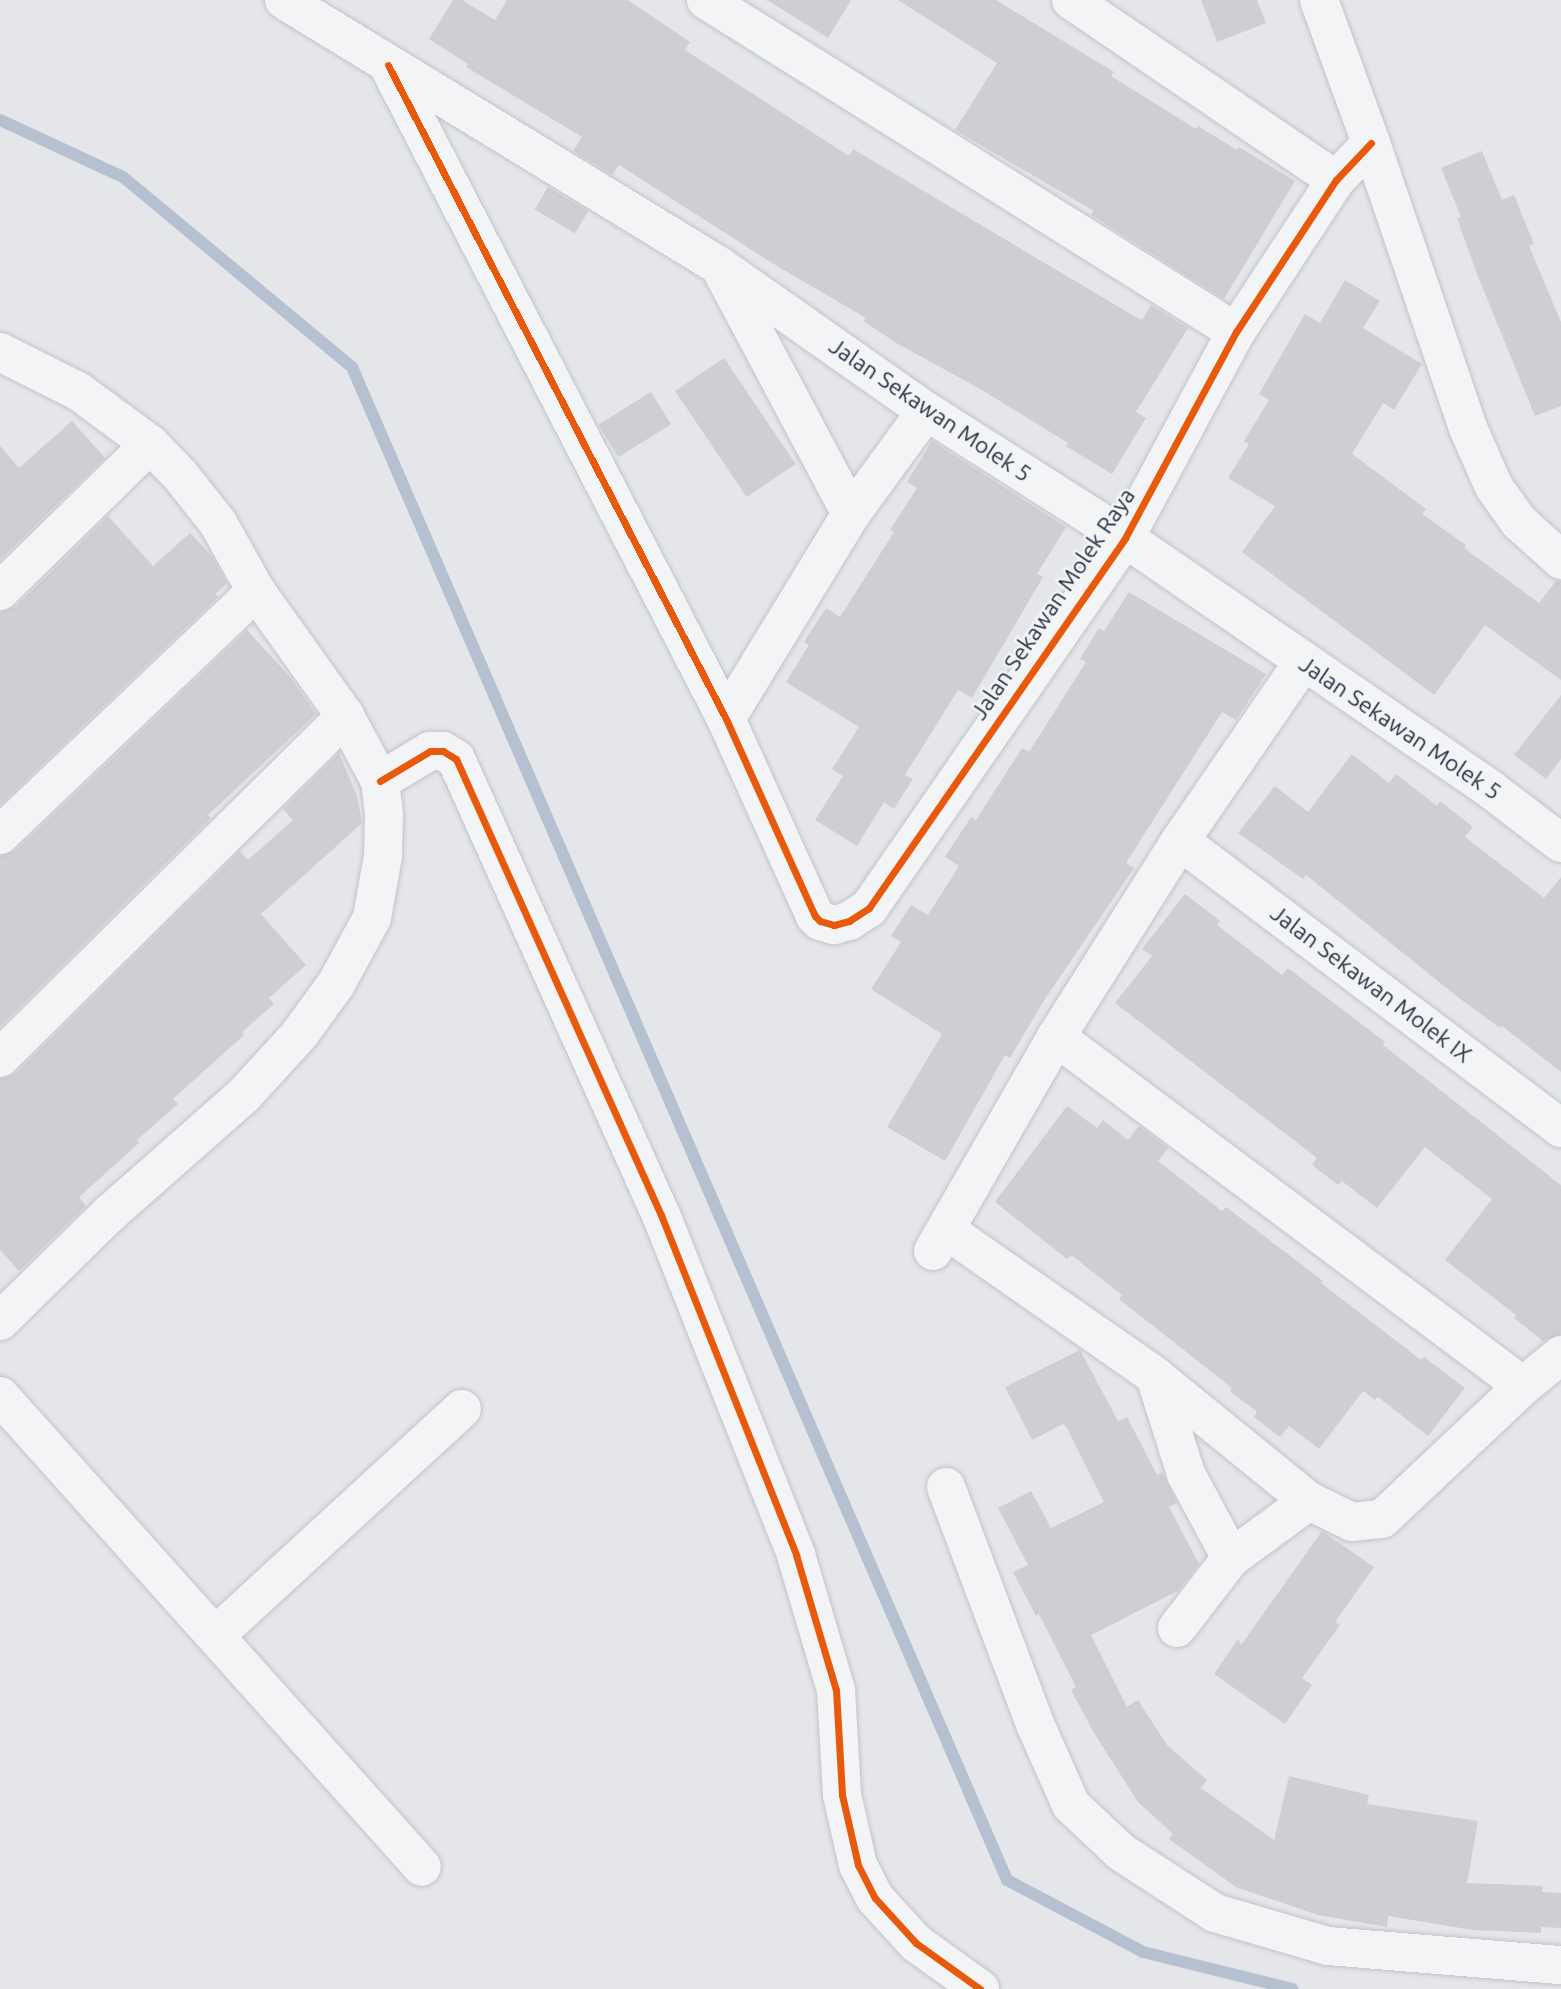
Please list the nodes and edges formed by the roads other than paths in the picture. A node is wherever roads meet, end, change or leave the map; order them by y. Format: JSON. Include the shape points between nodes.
{"nodes":[{"id":1,"x":285,"y":0,"type":"edge"},
{"id":2,"x":706,"y":0,"type":"edge"},
{"id":3,"x":1071,"y":0,"type":"edge"},
{"id":4,"x":1319,"y":0,"type":"edge"},
{"id":5,"x":388,"y":65,"type":"junction"},
{"id":6,"x":1371,"y":143,"type":"junction"},
{"id":7,"x":1336,"y":180,"type":"junction"},
{"id":8,"x":718,"y":265,"type":"junction"},
{"id":9,"x":1236,"y":332,"type":"junction"},
{"id":10,"x":3,"y":357,"type":"edge"},
{"id":11,"x":926,"y":411,"type":"junction"},
{"id":12,"x":150,"y":444,"type":"junction"},
{"id":13,"x":851,"y":514,"type":"junction"},
{"id":14,"x":1125,"y":538,"type":"junction"},
{"id":15,"x":1561,"y":560,"type":"edge"},
{"id":16,"x":0,"y":591,"type":"edge"},
{"id":17,"x":256,"y":591,"type":"junction"},
{"id":18,"x":1303,"y":662,"type":"junction"},
{"id":19,"x":345,"y":716,"type":"junction"},
{"id":20,"x":726,"y":719,"type":"junction"},
{"id":21,"x":380,"y":781,"type":"junction"},
{"id":22,"x":0,"y":835,"type":"edge"},
{"id":23,"x":1180,"y":841,"type":"junction"},
{"id":24,"x":1561,"y":844,"type":"edge"},
{"id":25,"x":1056,"y":1037,"type":"junction"},
{"id":26,"x":0,"y":1058,"type":"edge"},
{"id":27,"x":1561,"y":1128,"type":"edge"},
{"id":28,"x":0,"y":1321,"type":"edge"},
{"id":29,"x":1561,"y":1355,"type":"edge"},
{"id":30,"x":1155,"y":1376,"type":"junction"},
{"id":31,"x":1523,"y":1385,"type":"junction"},
{"id":32,"x":0,"y":1396,"type":"edge"},
{"id":33,"x":462,"y":1409,"type":"dead end"},
{"id":34,"x":946,"y":1486,"type":"dead end"},
{"id":35,"x":1309,"y":1501,"type":"junction"},
{"id":36,"x":1231,"y":1558,"type":"junction"},
{"id":37,"x":1177,"y":1628,"type":"dead end"},
{"id":38,"x":216,"y":1636,"type":"junction"},
{"id":39,"x":422,"y":1867,"type":"dead end"},
{"id":40,"x":1561,"y":1965,"type":"edge"},
{"id":41,"x":980,"y":1989,"type":"edge"}],
"edges":[{"from":1,"to":5,"type":"street","name":"Jalan Sekawan Molek 5"},
{"from":2,"to":9,"type":"street"},
{"from":3,"to":7,"type":"street"},
{"from":4,"to":6,"type":"street"},
{"from":5,"to":8,"type":"street","name":"Jalan Sekawan Molek 5"},
{"from":5,"to":20,"type":"street"},
{"from":6,"to":7,"type":"street","name":"Jalan Sekawan Molek Raya"},
{"from":6,"to":15,"type":"street","via":[[1468,429],[1494,488],[1519,522]]},
{"from":7,"to":9,"type":"street","name":"Jalan Sekawan Molek Raya"},
{"from":8,"to":11,"type":"street","name":"Jalan Sekawan Molek 5"},
{"from":8,"to":13,"type":"street"},
{"from":9,"to":14,"type":"street","name":"Jalan Sekawan Molek Raya"},
{"from":10,"to":12,"type":"street","via":[[78,391]]},
{"from":11,"to":13,"type":"street"},
{"from":11,"to":14,"type":"street","name":"Jalan Sekawan Molek 5"},
{"from":12,"to":16,"type":"street"},
{"from":12,"to":17,"type":"street","via":[[218,523]]},
{"from":13,"to":20,"type":"street"},
{"from":14,"to":18,"type":"street","name":"Jalan Sekawan Molek 5"},
{"from":14,"to":20,"type":"street","name":"Jalan Sekawan Molek Raya","via":[[869,908],[849,921],[834,925],[815,916]]},
{"from":17,"to":19,"type":"street"},
{"from":17,"to":22,"type":"street"},
{"from":18,"to":23,"type":"street"},
{"from":18,"to":24,"type":"street","name":"Jalan Sekawan Molek 5","via":[[1490,789]]},
{"from":19,"to":21,"type":"street"},
{"from":19,"to":26,"type":"street"},
{"from":21,"to":28,"type":"street","via":[[383,856],[372,918],[336,985],[244,1096],[110,1213]]},
{"from":21,"to":41,"type":"street","via":[[430,751],[443,751],[456,759],[661,1215],[796,1555],[836,1690],[842,1795],[858,1865],[875,1898],[916,1943]]},
{"from":23,"to":25,"type":"street"},
{"from":23,"to":27,"type":"street","name":"Jalan Sekawan Molek IX"},
{"from":25,"to":30,"type":"street","via":[[939,1241]]},
{"from":25,"to":31,"type":"street"},
{"from":29,"to":31,"type":"street"},
{"from":30,"to":35,"type":"street"},
{"from":30,"to":36,"type":"street","via":[[1186,1474]]},
{"from":31,"to":35,"type":"street","via":[[1382,1519],[1352,1522]]},
{"from":32,"to":38,"type":"street"},
{"from":33,"to":38,"type":"street"},
{"from":34,"to":40,"type":"street","via":[[1035,1724],[1072,1805],[1121,1852],[1215,1913],[1328,1947]]},
{"from":35,"to":36,"type":"street"},
{"from":36,"to":37,"type":"street"},
{"from":38,"to":39,"type":"street"}]}
